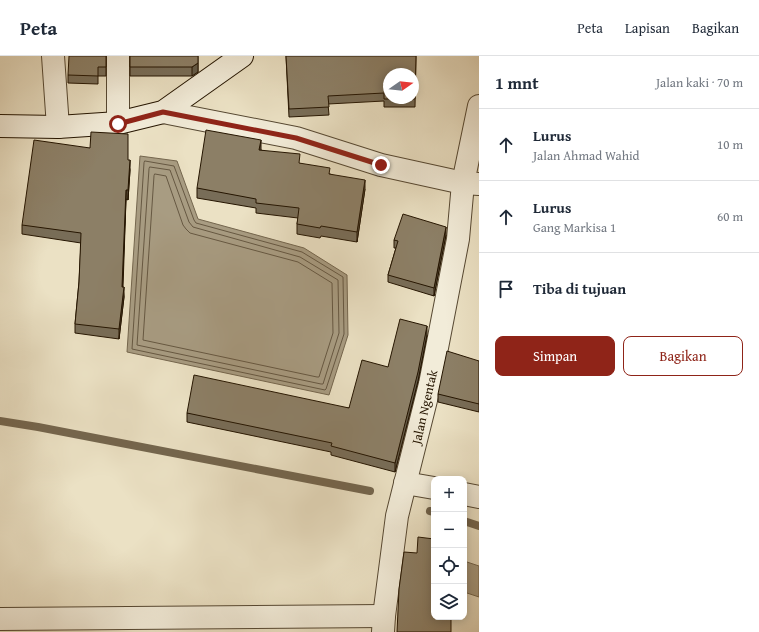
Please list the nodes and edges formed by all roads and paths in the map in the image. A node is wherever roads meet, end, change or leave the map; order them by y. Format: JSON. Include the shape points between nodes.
{"nodes":[{"id":1,"x":53,"y":56,"type":"edge"},
{"id":2,"x":118,"y":56,"type":"edge"},
{"id":3,"x":242,"y":56,"type":"edge"},
{"id":4,"x":479,"y":106,"type":"edge"},
{"id":5,"x":163,"y":112,"type":"junction"},
{"id":6,"x":118,"y":124,"type":"junction"},
{"id":7,"x":0,"y":126,"type":"edge"},
{"id":8,"x":58,"y":127,"type":"junction"},
{"id":9,"x":471,"y":183,"type":"edge"},
{"id":10,"x":405,"y":483,"type":"junction"},
{"id":11,"x":431,"y":487,"type":"edge"},
{"id":12,"x":467,"y":495,"type":"edge"},
{"id":13,"x":479,"y":497,"type":"edge"},
{"id":14,"x":0,"y":619,"type":"edge"},
{"id":15,"x":383,"y":624,"type":"edge"}],
"edges":[{"from":1,"to":8,"type":"street"},
{"from":2,"to":6,"type":"street"},
{"from":3,"to":5,"type":"street"},
{"from":4,"to":9,"type":"street","name":"Jalan Ngentak"},
{"from":5,"to":6,"type":"street"},
{"from":5,"to":9,"type":"street","via":[[296,138],[381,165]]},
{"from":6,"to":8,"type":"street"},
{"from":7,"to":8,"type":"street"},
{"from":9,"to":10,"type":"street","name":"Jalan Ngentak","via":[[430,384]]},
{"from":10,"to":11,"type":"street"},
{"from":10,"to":15,"type":"street","name":"Jalan Ngentak","via":[[397,516]]},
{"from":12,"to":13,"type":"street"},
{"from":14,"to":15,"type":"street"}]}
